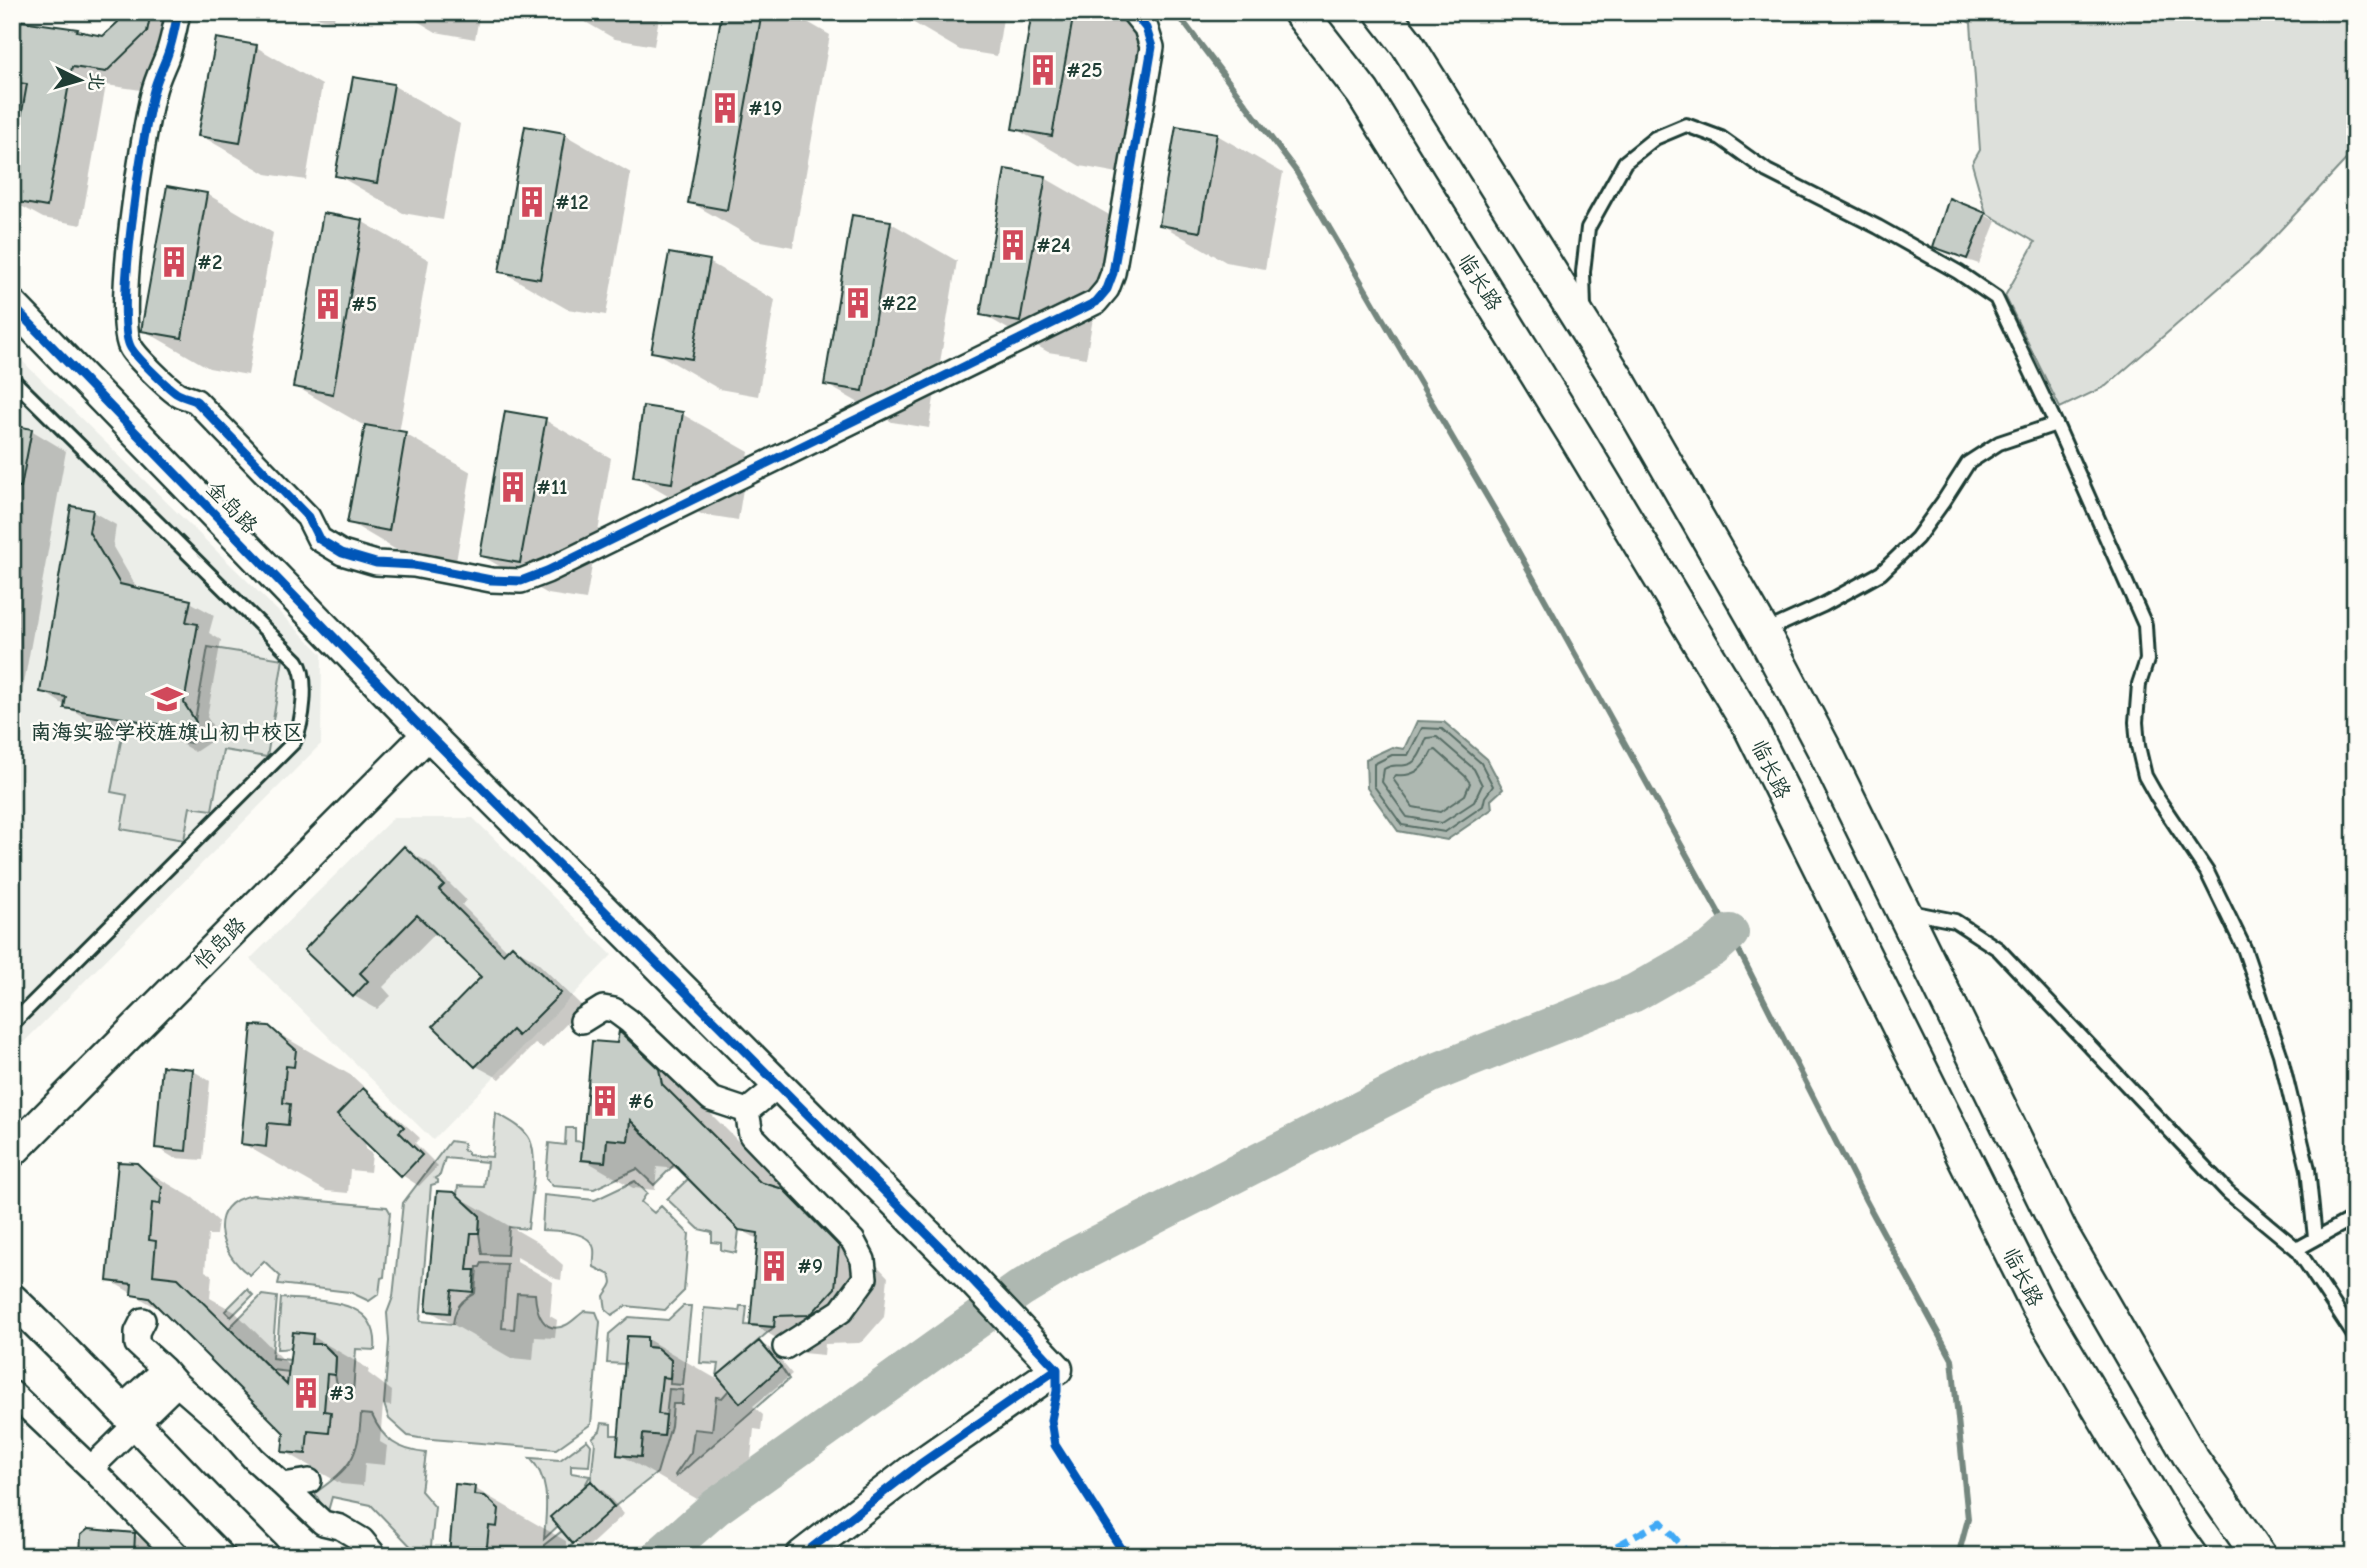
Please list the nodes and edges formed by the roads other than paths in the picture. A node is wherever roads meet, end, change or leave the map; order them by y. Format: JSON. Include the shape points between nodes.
{"nodes":[{"id":1,"x":177,"y":12,"type":"edge"},
{"id":2,"x":1133,"y":12,"type":"edge"},
{"id":3,"x":1300,"y":12,"type":"edge"},
{"id":4,"x":1382,"y":12,"type":"edge"},
{"id":5,"x":12,"y":305,"type":"edge"},
{"id":6,"x":1584,"y":327,"type":"junction"},
{"id":7,"x":12,"y":379,"type":"edge"},
{"id":8,"x":2056,"y":424,"type":"junction"},
{"id":9,"x":1763,"y":632,"type":"junction"},
{"id":10,"x":421,"y":728,"type":"junction"},
{"id":11,"x":1903,"y":911,"type":"junction"},
{"id":12,"x":582,"y":1021,"type":"dead end"},
{"id":13,"x":12,"y":1024,"type":"edge"},
{"id":14,"x":779,"y":1085,"type":"junction"},
{"id":15,"x":747,"y":1111,"type":"junction"},
{"id":16,"x":12,"y":1122,"type":"edge"},
{"id":17,"x":12,"y":1152,"type":"edge"},
{"id":18,"x":2355,"y":1217,"type":"edge"},
{"id":19,"x":2315,"y":1238,"type":"junction"},
{"id":20,"x":2297,"y":1250,"type":"junction"},
{"id":21,"x":12,"y":1299,"type":"edge"},
{"id":22,"x":143,"y":1320,"type":"dead end"},
{"id":23,"x":2355,"y":1336,"type":"edge"},
{"id":24,"x":785,"y":1348,"type":"dead end"},
{"id":25,"x":170,"y":1376,"type":"junction"},
{"id":26,"x":12,"y":1394,"type":"edge"},
{"id":27,"x":128,"y":1416,"type":"junction"},
{"id":28,"x":91,"y":1468,"type":"junction"},
{"id":29,"x":309,"y":1481,"type":"dead end"},
{"id":30,"x":283,"y":1485,"type":"junction"},
{"id":31,"x":178,"y":1556,"type":"edge"},
{"id":32,"x":264,"y":1556,"type":"edge"},
{"id":33,"x":375,"y":1556,"type":"edge"},
{"id":34,"x":801,"y":1556,"type":"edge"},
{"id":35,"x":2190,"y":1556,"type":"edge"},
{"id":36,"x":2259,"y":1556,"type":"edge"}],
"edges":[{"from":1,"to":2,"type":"street","via":[[152,97],[136,199],[125,289],[130,347],[178,394],[205,408],[308,517],[320,539],[376,563],[521,581],[1096,302],[1113,273],[1152,47],[1146,28]]},
{"from":3,"to":35,"type":"main road","name":"临长路","via":[[1363,93],[1751,728],[2038,1306]]},
{"from":4,"to":6,"type":"main road","via":[[1407,44]]},
{"from":5,"to":10,"type":"street","name":"金岛路"},
{"from":6,"to":8,"type":"lane","via":[[1588,228],[1625,162],[1655,138],[1686,124],[1721,138],[1766,171],[1958,272],[1996,298]]},
{"from":6,"to":9,"type":"main road"},
{"from":7,"to":13,"type":"lane","via":[[297,661],[302,698],[300,729],[294,741]]},
{"from":8,"to":9,"type":"lane","via":[[1999,443],[1968,463],[1917,538],[1881,573]]},
{"from":8,"to":19,"type":"lane","via":[[2145,625],[2147,660],[2139,684],[2136,722],[2146,775],[2207,872],[2244,948],[2283,1067],[2308,1169]]},
{"from":9,"to":11,"type":"main road"},
{"from":10,"to":14,"type":"street","name":"金岛路"},
{"from":10,"to":16,"type":"street"},
{"from":10,"to":17,"type":"street","name":"怡岛路"},
{"from":11,"to":20,"type":"lane","via":[[1955,920],[1997,949],[2228,1192]]},
{"from":11,"to":36,"type":"main road","via":[[2061,1233],[2191,1458]]},
{"from":12,"to":15,"type":"street","via":[[603,1008],[614,1010],[711,1099]]},
{"from":14,"to":15,"type":"street"},
{"from":14,"to":34,"type":"street","name":"金岛路","via":[[1057,1369],[919,1465]]},
{"from":15,"to":24,"type":"street","via":[[751,1135],[853,1241],[863,1260],[865,1278],[841,1311]]},
{"from":18,"to":19,"type":"lane"},
{"from":19,"to":20,"type":"lane"},
{"from":20,"to":23,"type":"lane"},
{"from":21,"to":27,"type":"street"},
{"from":22,"to":25,"type":"street","via":[[137,1344]]},
{"from":25,"to":27,"type":"street"},
{"from":25,"to":30,"type":"street"},
{"from":26,"to":28,"type":"street"},
{"from":27,"to":28,"type":"street"},
{"from":27,"to":32,"type":"street"},
{"from":28,"to":31,"type":"street"},
{"from":29,"to":30,"type":"street"},
{"from":30,"to":33,"type":"street","via":[[323,1523],[362,1540]]}]}
